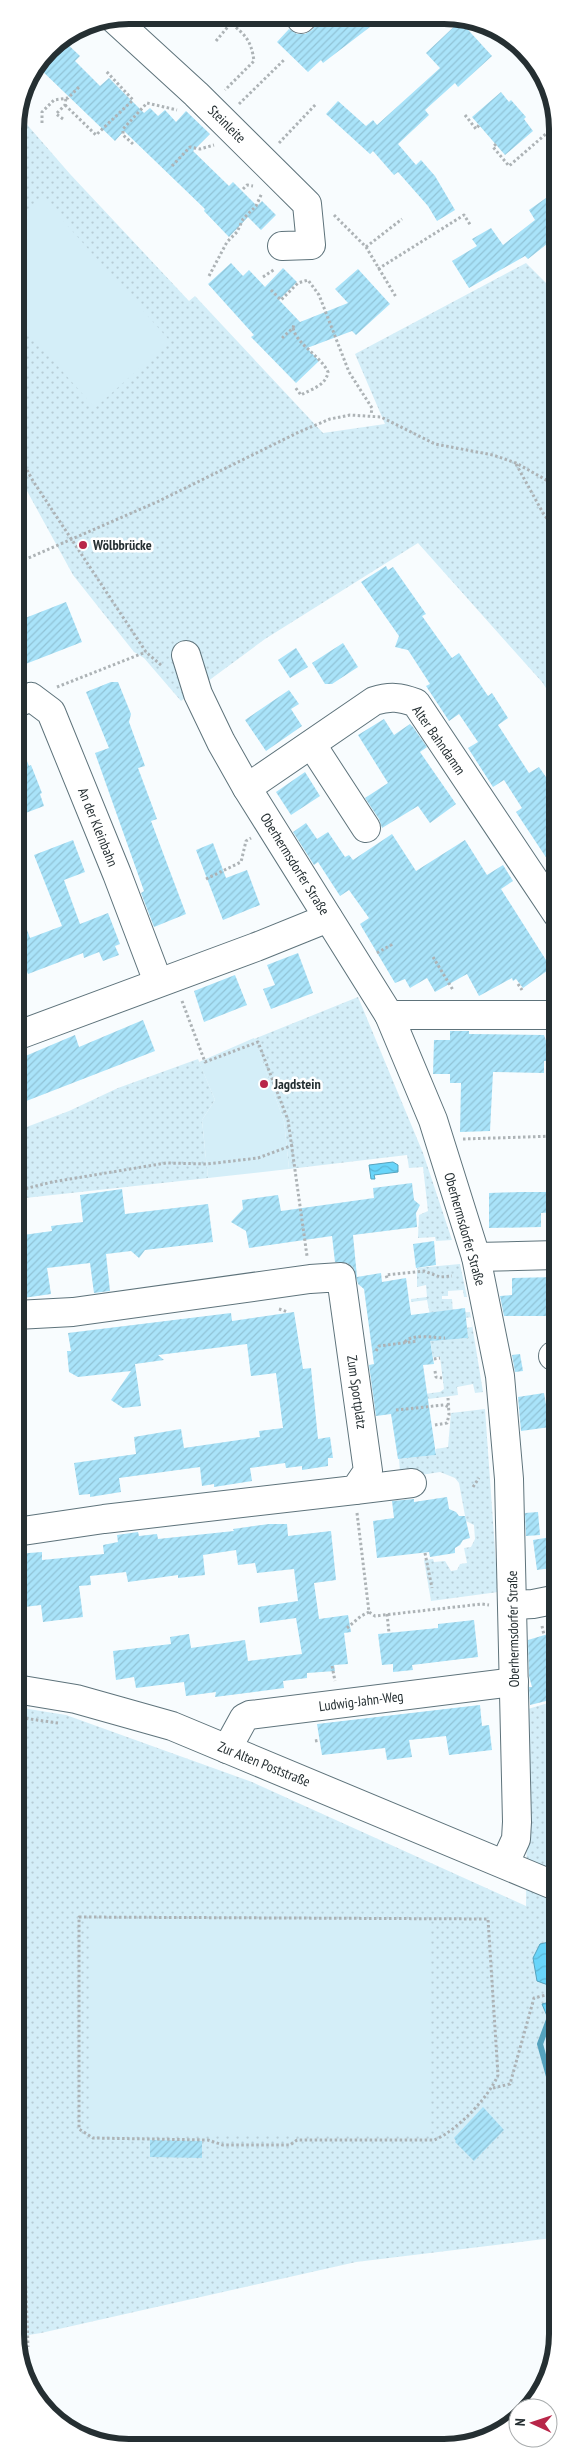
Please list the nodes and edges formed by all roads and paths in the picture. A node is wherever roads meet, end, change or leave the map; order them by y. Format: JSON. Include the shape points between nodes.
{"nodes":[{"id":1,"x":120,"y":24,"type":"edge"},
{"id":2,"x":229,"y":24,"type":"edge"},
{"id":3,"x":231,"y":24,"type":"edge"},
{"id":4,"x":216,"y":41,"type":"dead end"},
{"id":5,"x":285,"y":59,"type":"dead end"},
{"id":6,"x":106,"y":71,"type":"dead end"},
{"id":7,"x":80,"y":86,"type":"dead end"},
{"id":8,"x":66,"y":98,"type":"junction"},
{"id":9,"x":316,"y":104,"type":"dead end"},
{"id":10,"x":65,"y":105,"type":"junction"},
{"id":11,"x":465,"y":115,"type":"dead end"},
{"id":12,"x":215,"y":119,"type":"junction"},
{"id":13,"x":62,"y":120,"type":"dead end"},
{"id":14,"x":42,"y":123,"type":"dead end"},
{"id":15,"x":480,"y":125,"type":"dead end"},
{"id":16,"x":549,"y":129,"type":"edge"},
{"id":17,"x":133,"y":144,"type":"dead end"},
{"id":18,"x":496,"y":144,"type":"dead end"},
{"id":19,"x":273,"y":149,"type":"dead end"},
{"id":20,"x":172,"y":166,"type":"dead end"},
{"id":21,"x":262,"y":192,"type":"dead end"},
{"id":22,"x":402,"y":219,"type":"dead end"},
{"id":23,"x":471,"y":226,"type":"dead end"},
{"id":24,"x":282,"y":246,"type":"dead end"},
{"id":25,"x":366,"y":247,"type":"dead end"},
{"id":26,"x":378,"y":269,"type":"dead end"},
{"id":27,"x":208,"y":276,"type":"dead end"},
{"id":28,"x":271,"y":290,"type":"dead end"},
{"id":29,"x":282,"y":338,"type":"dead end"},
{"id":30,"x":295,"y":387,"type":"dead end"},
{"id":31,"x":372,"y":415,"type":"junction"},
{"id":32,"x":516,"y":463,"type":"junction"},
{"id":33,"x":24,"y":464,"type":"edge"},
{"id":34,"x":549,"y":482,"type":"edge"},
{"id":35,"x":549,"y":521,"type":"edge"},
{"id":36,"x":72,"y":540,"type":"junction"},
{"id":37,"x":24,"y":560,"type":"edge"},
{"id":38,"x":186,"y":655,"type":"dead end"},
{"id":39,"x":24,"y":701,"type":"edge"},
{"id":40,"x":24,"y":701,"type":"edge"},
{"id":41,"x":312,"y":746,"type":"junction"},
{"id":42,"x":247,"y":788,"type":"junction"},
{"id":43,"x":366,"y":828,"type":"dead end"},
{"id":44,"x":258,"y":834,"type":"dead end"},
{"id":45,"x":206,"y":879,"type":"dead end"},
{"id":46,"x":549,"y":902,"type":"edge"},
{"id":47,"x":328,"y":918,"type":"junction"},
{"id":48,"x":433,"y":957,"type":"dead end"},
{"id":49,"x":165,"y":979,"type":"junction"},
{"id":50,"x":457,"y":997,"type":"dead end"},
{"id":51,"x":389,"y":1015,"type":"junction"},
{"id":52,"x":549,"y":1015,"type":"edge"},
{"id":53,"x":24,"y":1033,"type":"edge"},
{"id":54,"x":549,"y":1136,"type":"edge"},
{"id":55,"x":439,"y":1139,"type":"junction"},
{"id":56,"x":293,"y":1145,"type":"junction"},
{"id":57,"x":24,"y":1189,"type":"edge"},
{"id":58,"x":549,"y":1255,"type":"edge"},
{"id":59,"x":476,"y":1256,"type":"junction"},
{"id":60,"x":452,"y":1276,"type":"dead end"},
{"id":61,"x":387,"y":1278,"type":"dead end"},
{"id":62,"x":310,"y":1279,"type":"junction"},
{"id":63,"x":24,"y":1315,"type":"edge"},
{"id":64,"x":445,"y":1338,"type":"dead end"},
{"id":65,"x":418,"y":1340,"type":"dead end"},
{"id":66,"x":405,"y":1342,"type":"junction"},
{"id":67,"x":440,"y":1358,"type":"dead end"},
{"id":68,"x":434,"y":1359,"type":"dead end"},
{"id":69,"x":353,"y":1364,"type":"junction"},
{"id":70,"x":435,"y":1371,"type":"dead end"},
{"id":71,"x":442,"y":1378,"type":"dead end"},
{"id":72,"x":448,"y":1398,"type":"dead end"},
{"id":73,"x":450,"y":1407,"type":"junction"},
{"id":74,"x":396,"y":1410,"type":"dead end"},
{"id":75,"x":435,"y":1425,"type":"dead end"},
{"id":76,"x":479,"y":1478,"type":"dead end"},
{"id":77,"x":412,"y":1484,"type":"dead end"},
{"id":78,"x":473,"y":1487,"type":"dead end"},
{"id":79,"x":354,"y":1490,"type":"junction"},
{"id":80,"x":24,"y":1531,"type":"edge"},
{"id":81,"x":425,"y":1554,"type":"dead end"},
{"id":82,"x":432,"y":1588,"type":"dead end"},
{"id":83,"x":549,"y":1600,"type":"edge"},
{"id":84,"x":514,"y":1609,"type":"junction"},
{"id":85,"x":369,"y":1612,"type":"junction"},
{"id":86,"x":387,"y":1614,"type":"junction"},
{"id":87,"x":347,"y":1628,"type":"dead end"},
{"id":88,"x":389,"y":1633,"type":"dead end"},
{"id":89,"x":514,"y":1682,"type":"junction"},
{"id":90,"x":24,"y":1691,"type":"edge"},
{"id":91,"x":24,"y":1718,"type":"edge"},
{"id":92,"x":58,"y":1723,"type":"dead end"},
{"id":93,"x":227,"y":1749,"type":"junction"},
{"id":94,"x":504,"y":1863,"type":"junction"},
{"id":95,"x":549,"y":1883,"type":"edge"},
{"id":96,"x":549,"y":1994,"type":"edge"},
{"id":97,"x":492,"y":2088,"type":"junction"},
{"id":98,"x":24,"y":2238,"type":"edge"},
{"id":99,"x":28,"y":2347,"type":"dead end"}],
"edges":[{"from":1,"to":12,"type":"street","name":"Steinleite"},
{"from":2,"to":4,"type":"path"},
{"from":3,"to":12,"type":"path","via":[[249,39],[254,61]]},
{"from":5,"to":12,"type":"path"},
{"from":6,"to":10,"type":"path","via":[[133,100],[96,135]]},
{"from":7,"to":8,"type":"path"},
{"from":8,"to":10,"type":"path"},
{"from":8,"to":14,"type":"path","via":[[54,100],[42,112]]},
{"from":9,"to":19,"type":"path"},
{"from":10,"to":13,"type":"path","via":[[56,114]]},
{"from":11,"to":15,"type":"path","via":[[476,129]]},
{"from":12,"to":17,"type":"path","via":[[148,102],[123,129],[123,135]]},
{"from":12,"to":20,"type":"path","via":[[200,149],[190,147]]},
{"from":12,"to":24,"type":"street","name":"Steinleite","via":[[307,204],[311,245]]},
{"from":16,"to":18,"type":"path","via":[[509,166],[493,147]]},
{"from":21,"to":27,"type":"path"},
{"from":22,"to":25,"type":"path"},
{"from":23,"to":26,"type":"path","via":[[464,215]]},
{"from":28,"to":31,"type":"path","via":[[281,300],[298,283],[308,280],[319,295],[349,372],[372,408]]},
{"from":29,"to":30,"type":"path","via":[[294,326],[297,338],[314,352],[328,372],[324,382],[314,390],[301,395]]},
{"from":31,"to":32,"type":"path","via":[[392,421],[435,444],[493,455]]},
{"from":31,"to":36,"type":"path","via":[[330,419]]},
{"from":32,"to":34,"type":"path"},
{"from":32,"to":35,"type":"path"},
{"from":33,"to":36,"type":"path"},
{"from":36,"to":37,"type":"path"},
{"from":36,"to":39,"type":"path","via":[[146,652]]},
{"from":38,"to":42,"type":"street","name":"Oberhermsdorfer Straße","via":[[198,694]]},
{"from":40,"to":49,"type":"street","name":"An der Kleinbahn","via":[[51,712],[117,874]]},
{"from":41,"to":42,"type":"street","name":"Alter Bahndamm"},
{"from":41,"to":43,"type":"street"},
{"from":41,"to":46,"type":"street","name":"Alter Bahndamm","via":[[374,701],[401,697],[416,703]]},
{"from":42,"to":47,"type":"street","name":"Oberhermsdorfer Straße"},
{"from":44,"to":45,"type":"path","via":[[246,841],[241,862]]},
{"from":47,"to":49,"type":"street"},
{"from":47,"to":51,"type":"street","name":"Oberhermsdorfer Straße"},
{"from":48,"to":50,"type":"path"},
{"from":49,"to":53,"type":"street"},
{"from":49,"to":56,"type":"path","via":[[205,1062],[258,1042],[288,1120]]},
{"from":51,"to":52,"type":"street"},
{"from":51,"to":55,"type":"street","name":"Oberhermsdorfer Straße"},
{"from":54,"to":55,"type":"path"},
{"from":55,"to":59,"type":"street","name":"Oberhermsdorfer Straße"},
{"from":56,"to":57,"type":"path","via":[[258,1158],[206,1164],[166,1163]]},
{"from":56,"to":62,"type":"path"},
{"from":58,"to":59,"type":"street"},
{"from":59,"to":84,"type":"street","name":"Oberhermsdorfer Straße","via":[[502,1391]]},
{"from":60,"to":61,"type":"path","via":[[440,1277],[424,1271],[386,1275]]},
{"from":62,"to":63,"type":"street","name":"Zum Sportplatz","via":[[73,1312]]},
{"from":62,"to":69,"type":"street","name":"Zum Sportplatz","via":[[341,1277]]},
{"from":64,"to":66,"type":"path","via":[[419,1337]]},
{"from":65,"to":66,"type":"path"},
{"from":66,"to":69,"type":"path","via":[[379,1346],[363,1364]]},
{"from":67,"to":68,"type":"path"},
{"from":69,"to":79,"type":"street","name":"Zum Sportplatz","via":[[368,1471]]},
{"from":70,"to":71,"type":"path","via":[[436,1377]]},
{"from":72,"to":73,"type":"path"},
{"from":73,"to":74,"type":"path"},
{"from":73,"to":75,"type":"path","via":[[447,1423]]},
{"from":76,"to":78,"type":"path"},
{"from":77,"to":79,"type":"street"},
{"from":79,"to":80,"type":"street"},
{"from":79,"to":85,"type":"path"},
{"from":81,"to":82,"type":"path"},
{"from":83,"to":84,"type":"street"},
{"from":84,"to":86,"type":"path","via":[[505,1613],[504,1608],[482,1604]]},
{"from":84,"to":89,"type":"street","name":"Oberhermsdorfer Straße"},
{"from":85,"to":86,"type":"path","via":[[375,1616]]},
{"from":85,"to":87,"type":"path"},
{"from":86,"to":88,"type":"path"},
{"from":89,"to":93,"type":"street","name":"Ludwig-Jahn-Weg","via":[[250,1715],[244,1718]]},
{"from":89,"to":94,"type":"street","name":"Oberhermsdorfer Straße","via":[[516,1839]]},
{"from":90,"to":93,"type":"street","name":"Zur Alten Poststraße","via":[[76,1698],[109,1707],[172,1726]]},
{"from":91,"to":92,"type":"path"},
{"from":93,"to":94,"type":"street","name":"Zur Alten Poststraße"},
{"from":94,"to":95,"type":"street","name":"Zur Alten Poststraße"},
{"from":96,"to":97,"type":"path","via":[[534,1998],[510,2084]]},
{"from":97,"to":97,"type":"path","via":[[448,2134],[434,2140],[297,2140],[290,2145],[223,2145],[208,2140],[93,2138],[79,2129],[79,1917],[488,1919],[498,2075]]},
{"from":98,"to":99,"type":"path"}]}
